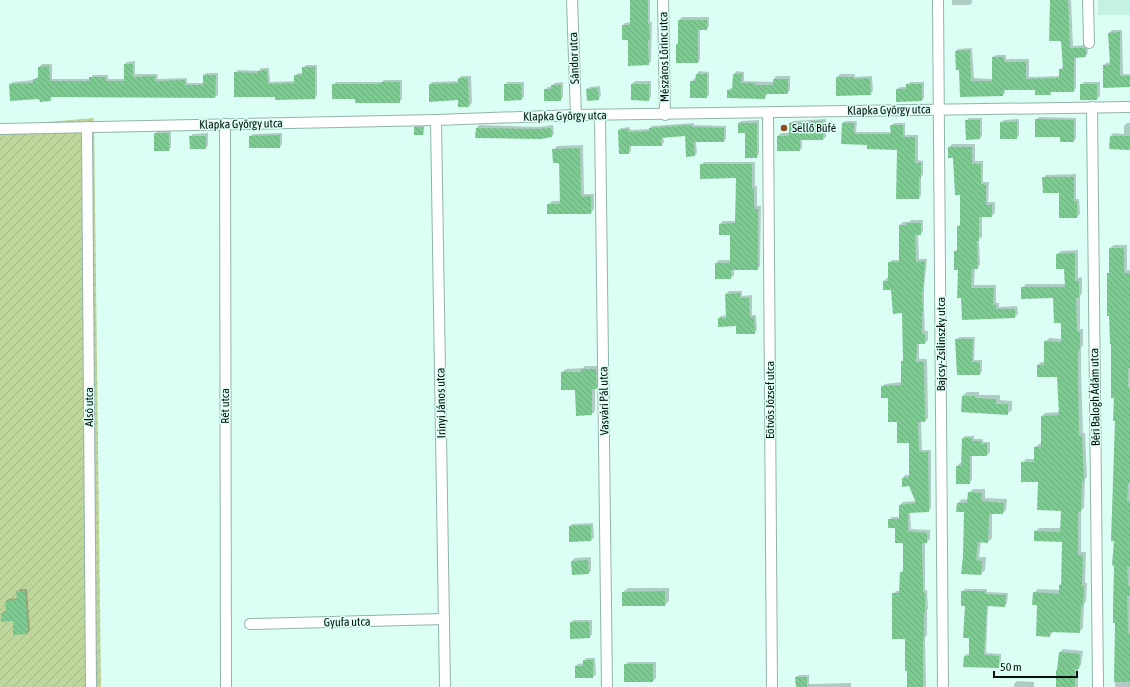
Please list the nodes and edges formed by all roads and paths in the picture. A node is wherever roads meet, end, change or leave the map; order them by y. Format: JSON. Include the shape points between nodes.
{"nodes":[{"id":1,"x":572,"y":0,"type":"edge"},
{"id":2,"x":663,"y":0,"type":"edge"},
{"id":3,"x":938,"y":0,"type":"edge"},
{"id":4,"x":1088,"y":0,"type":"edge"},
{"id":5,"x":1089,"y":43,"type":"dead end"},
{"id":6,"x":1092,"y":107,"type":"junction"},
{"id":7,"x":1130,"y":107,"type":"edge"},
{"id":8,"x":939,"y":109,"type":"junction"},
{"id":9,"x":768,"y":113,"type":"junction"},
{"id":10,"x":576,"y":115,"type":"junction"},
{"id":11,"x":665,"y":115,"type":"junction"},
{"id":12,"x":600,"y":116,"type":"junction"},
{"id":13,"x":436,"y":120,"type":"junction"},
{"id":14,"x":225,"y":124,"type":"junction"},
{"id":15,"x":87,"y":127,"type":"junction"},
{"id":16,"x":0,"y":129,"type":"edge"},
{"id":17,"x":444,"y":619,"type":"junction"},
{"id":18,"x":250,"y":624,"type":"dead end"},
{"id":19,"x":91,"y":687,"type":"edge"},
{"id":20,"x":226,"y":687,"type":"edge"},
{"id":21,"x":445,"y":687,"type":"edge"},
{"id":22,"x":607,"y":687,"type":"edge"},
{"id":23,"x":772,"y":687,"type":"edge"},
{"id":24,"x":943,"y":687,"type":"edge"},
{"id":25,"x":1098,"y":687,"type":"edge"}],
"edges":[{"from":1,"to":10,"type":"street","name":"Sándor utca"},
{"from":2,"to":11,"type":"street","name":"Mészáros Lőrinc utca"},
{"from":3,"to":8,"type":"street","name":"Bajcsy-Zsilinszky utca"},
{"from":4,"to":5,"type":"street"},
{"from":6,"to":7,"type":"street","name":"Klapka György utca"},
{"from":6,"to":8,"type":"street","name":"Klapka György utca"},
{"from":6,"to":25,"type":"street","name":"Béri Balogh Ádám utca"},
{"from":8,"to":9,"type":"street","name":"Klapka György utca"},
{"from":8,"to":24,"type":"street","name":"Bajcsy-Zsilinszky utca"},
{"from":9,"to":11,"type":"street","name":"Klapka György utca"},
{"from":9,"to":23,"type":"street","name":"Eötvös József utca"},
{"from":10,"to":12,"type":"street","name":"Klapka György utca"},
{"from":10,"to":13,"type":"street","name":"Klapka György utca"},
{"from":11,"to":12,"type":"street","name":"Klapka György utca"},
{"from":12,"to":22,"type":"street","name":"Vasvári Pál utca"},
{"from":13,"to":14,"type":"street","name":"Klapka György utca"},
{"from":13,"to":17,"type":"street","name":"Irinyi János utca"},
{"from":14,"to":15,"type":"street","name":"Klapka György utca"},
{"from":14,"to":20,"type":"street","name":"Rét utca"},
{"from":15,"to":16,"type":"street","name":"Klapka György utca"},
{"from":15,"to":19,"type":"street","name":"Alsó utca"},
{"from":17,"to":18,"type":"street","name":"Gyufa utca"},
{"from":17,"to":21,"type":"street","name":"Irinyi János utca"}]}
